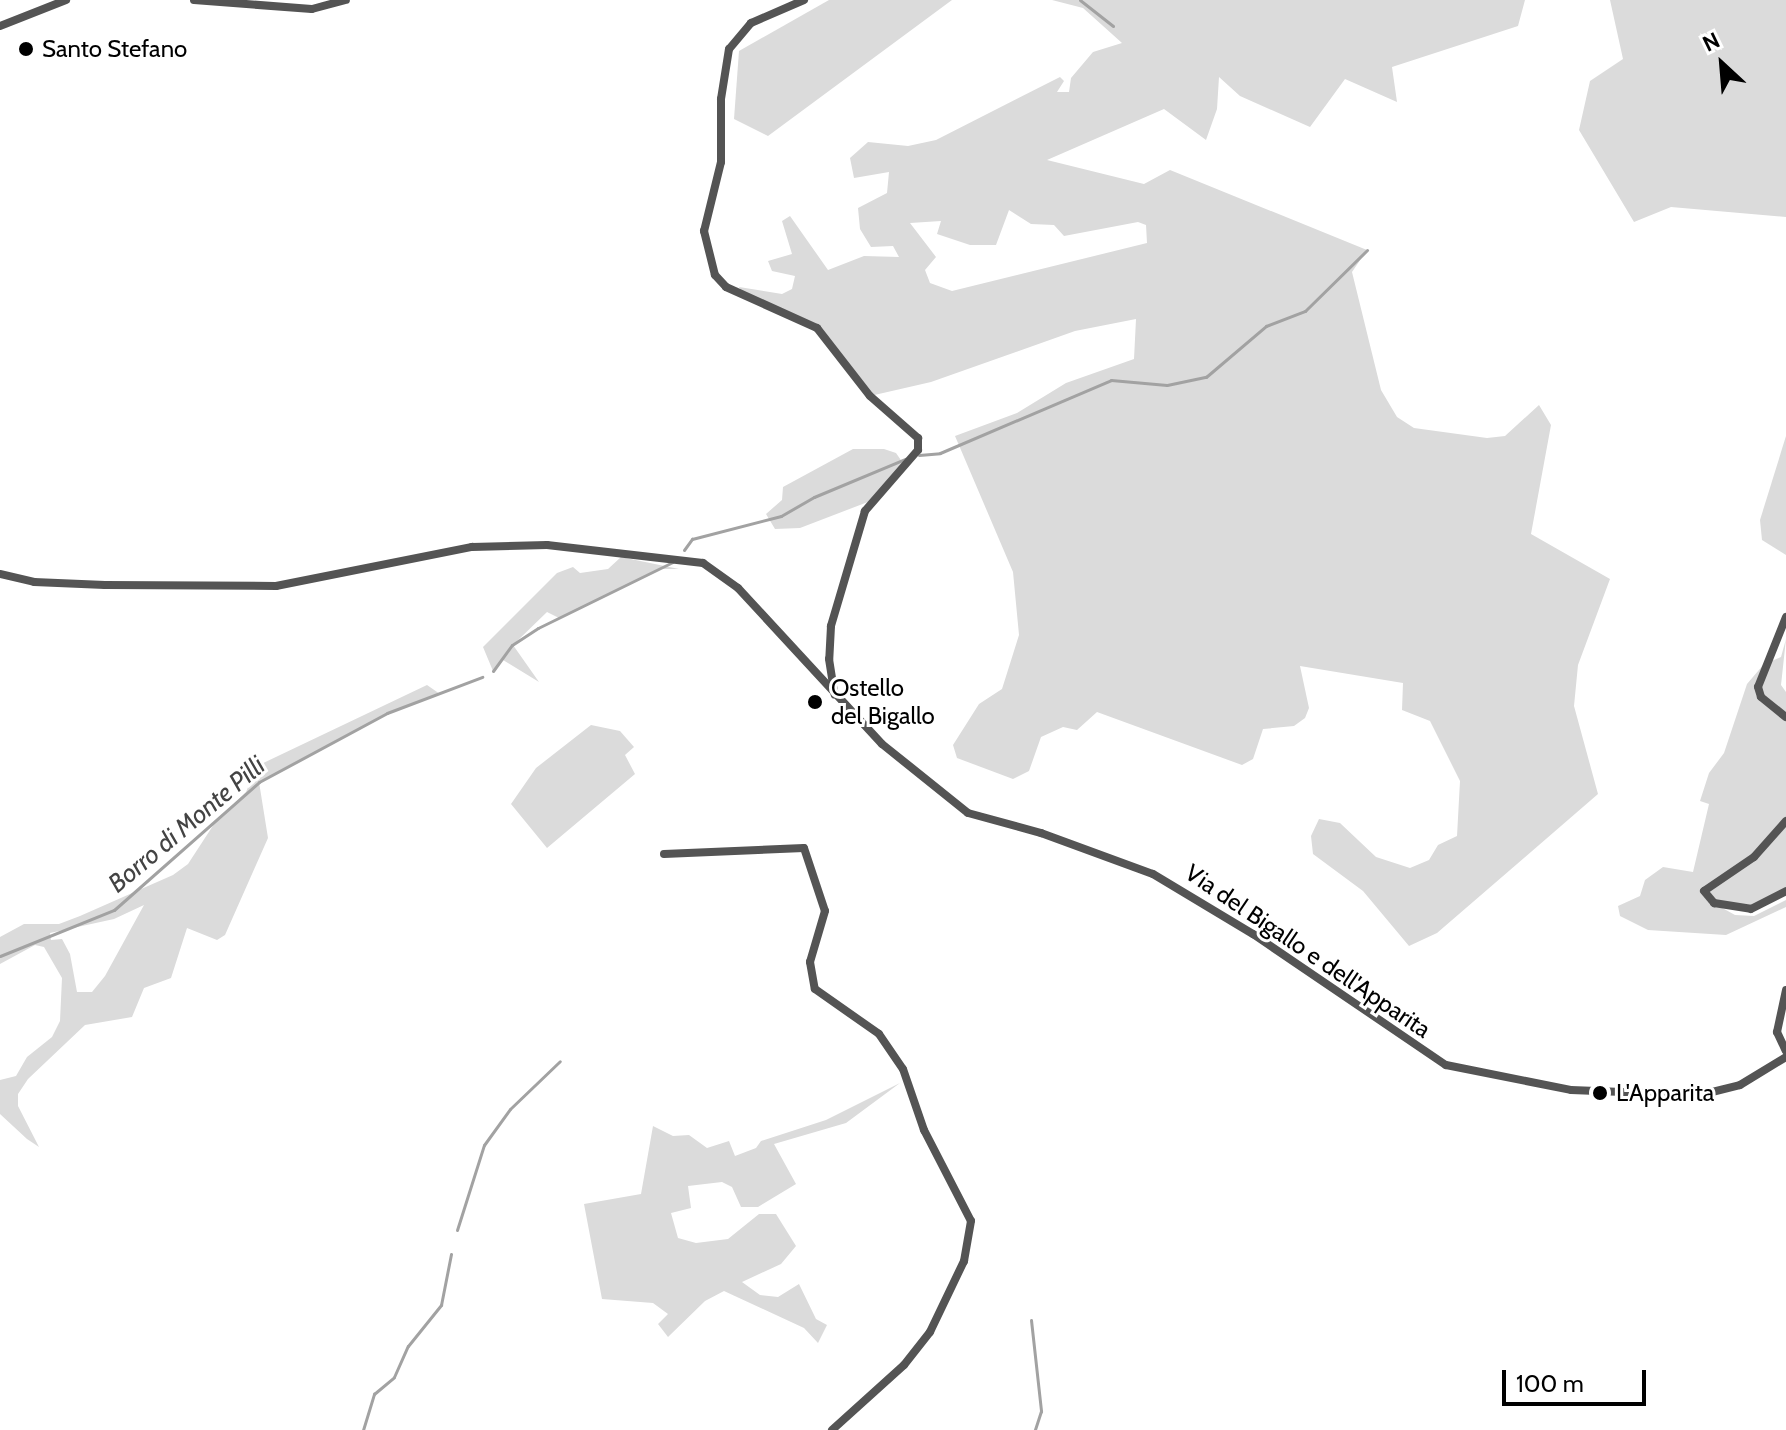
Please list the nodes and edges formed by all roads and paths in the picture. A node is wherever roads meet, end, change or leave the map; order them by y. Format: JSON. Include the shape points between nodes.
{"nodes":[{"id":1,"x":66,"y":0,"type":"edge"},
{"id":2,"x":194,"y":0,"type":"edge"},
{"id":3,"x":346,"y":0,"type":"edge"},
{"id":4,"x":804,"y":0,"type":"edge"},
{"id":5,"x":0,"y":26,"type":"edge"},
{"id":6,"x":0,"y":574,"type":"edge"},
{"id":7,"x":1786,"y":617,"type":"edge"},
{"id":8,"x":835,"y":695,"type":"junction"},
{"id":9,"x":1786,"y":717,"type":"edge"},
{"id":10,"x":1786,"y":821,"type":"edge"},
{"id":11,"x":664,"y":854,"type":"dead end"},
{"id":12,"x":1786,"y":891,"type":"edge"},
{"id":13,"x":1786,"y":990,"type":"edge"},
{"id":14,"x":1786,"y":1054,"type":"edge"},
{"id":15,"x":832,"y":1430,"type":"edge"}],
"edges":[{"from":1,"to":5,"type":"street"},
{"from":2,"to":3,"type":"street","via":[[312,9]]},
{"from":4,"to":8,"type":"street","via":[[751,23],[729,49],[721,99],[721,162],[704,231],[715,275],[726,287],[817,328],[870,396],[918,438],[918,450],[865,511],[831,626]]},
{"from":6,"to":8,"type":"street","name":"Via del Bigallo e dell'Apparita","via":[[91,585],[276,586],[472,547],[547,545],[684,558],[703,563],[738,588]]},
{"from":7,"to":9,"type":"street","via":[[1758,687],[1761,697]]},
{"from":8,"to":14,"type":"street","name":"Via del Bigallo e dell'Apparita","via":[[882,744],[968,813],[1153,874],[1253,934],[1446,1065],[1548,1087],[1672,1096],[1740,1085]]},
{"from":10,"to":12,"type":"street","via":[[1754,857],[1704,891],[1714,903],[1751,909]]},
{"from":11,"to":15,"type":"street","via":[[804,848],[825,911],[810,962],[815,989],[879,1034],[903,1069],[924,1130],[971,1221],[964,1261],[930,1332],[904,1365]]},
{"from":13,"to":14,"type":"street","via":[[1777,1032]]}]}
